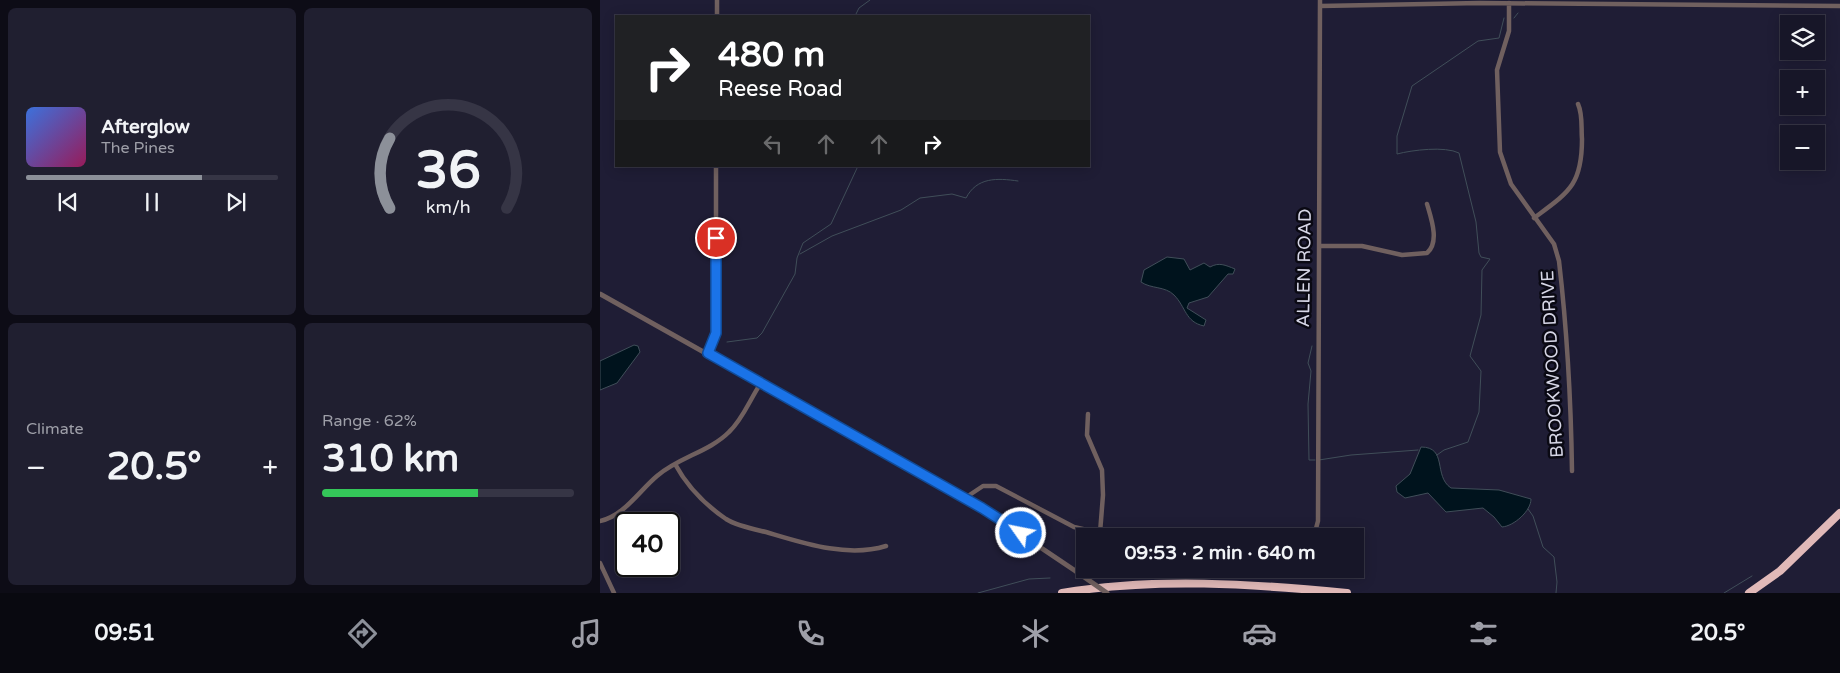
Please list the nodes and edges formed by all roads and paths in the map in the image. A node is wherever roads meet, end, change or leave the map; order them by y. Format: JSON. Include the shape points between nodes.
{"nodes":[{"id":1,"x":717,"y":0,"type":"edge"},
{"id":2,"x":1320,"y":3,"type":"edge"},
{"id":3,"x":1509,"y":3,"type":"junction"},
{"id":4,"x":1809,"y":3,"type":"edge"},
{"id":5,"x":1840,"y":6,"type":"edge"},
{"id":6,"x":717,"y":15,"type":"edge"},
{"id":7,"x":1578,"y":104,"type":"dead end"},
{"id":8,"x":716,"y":167,"type":"edge"},
{"id":9,"x":1427,"y":204,"type":"dead end"},
{"id":10,"x":1534,"y":218,"type":"junction"},
{"id":11,"x":1319,"y":246,"type":"junction"},
{"id":12,"x":600,"y":294,"type":"edge"},
{"id":13,"x":708,"y":353,"type":"junction"},
{"id":14,"x":761,"y":383,"type":"junction"},
{"id":15,"x":1088,"y":414,"type":"dead end"},
{"id":16,"x":675,"y":464,"type":"junction"},
{"id":17,"x":1572,"y":471,"type":"dead end"},
{"id":18,"x":964,"y":498,"type":"junction"},
{"id":19,"x":1840,"y":514,"type":"edge"},
{"id":20,"x":600,"y":521,"type":"edge"},
{"id":21,"x":1078,"y":528,"type":"edge"},
{"id":22,"x":1100,"y":528,"type":"edge"},
{"id":23,"x":1316,"y":528,"type":"edge"},
{"id":24,"x":886,"y":546,"type":"dead end"},
{"id":25,"x":600,"y":563,"type":"edge"},
{"id":26,"x":614,"y":593,"type":"edge"},
{"id":27,"x":1062,"y":593,"type":"edge"},
{"id":28,"x":1107,"y":593,"type":"edge"},
{"id":29,"x":1347,"y":593,"type":"edge"},
{"id":30,"x":1749,"y":593,"type":"edge"}],
"edges":[{"from":1,"to":6,"type":"street"},
{"from":2,"to":3,"type":"street"},
{"from":2,"to":11,"type":"street","name":"ALLEN ROAD"},
{"from":3,"to":4,"type":"street"},
{"from":3,"to":10,"type":"street","name":"BROOKWOOD DRIVE","via":[[1508,31],[1498,70],[1498,140],[1508,178]]},
{"from":4,"to":5,"type":"street"},
{"from":7,"to":10,"type":"street","via":[[1582,120],[1580,169],[1571,188]]},
{"from":8,"to":13,"type":"street","via":[[716,333]]},
{"from":9,"to":11,"type":"street","via":[[1434,238],[1427,253],[1402,255],[1362,246]]},
{"from":10,"to":17,"type":"street","name":"BROOKWOOD DRIVE","via":[[1554,244],[1560,261],[1571,403]]},
{"from":11,"to":23,"type":"street","name":"ALLEN ROAD"},
{"from":12,"to":13,"type":"street"},
{"from":13,"to":14,"type":"street"},
{"from":14,"to":16,"type":"street","via":[[729,432],[715,444]]},
{"from":14,"to":18,"type":"street"},
{"from":15,"to":22,"type":"street","via":[[1087,435],[1102,470]]},
{"from":16,"to":20,"type":"street","via":[[657,476],[628,505]]},
{"from":16,"to":24,"type":"street","via":[[702,501],[728,521],[819,547],[875,549]]},
{"from":18,"to":21,"type":"street","via":[[983,486],[996,486]]},
{"from":18,"to":28,"type":"street","bridge":true,"via":[[1034,541]]},
{"from":19,"to":30,"type":"highway","via":[[1780,571]]},
{"from":25,"to":26,"type":"street"},
{"from":27,"to":29,"type":"highway","via":[[1193,583]]}]}
